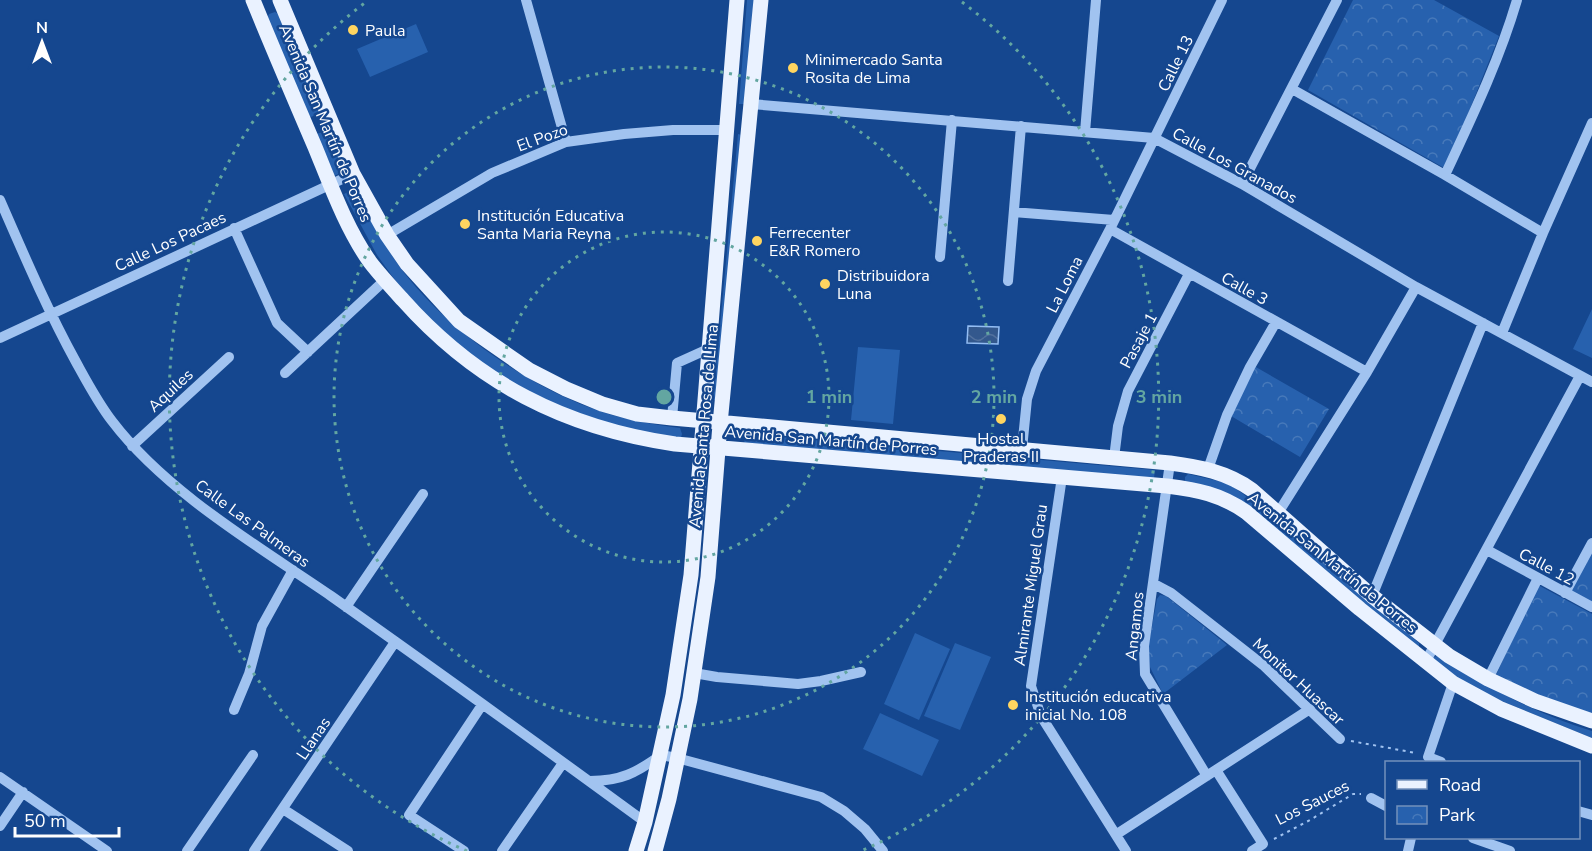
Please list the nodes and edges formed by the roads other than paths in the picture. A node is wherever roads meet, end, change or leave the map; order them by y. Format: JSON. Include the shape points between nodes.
{"nodes":[{"id":1,"x":274,"y":0,"type":"edge"},
{"id":2,"x":279,"y":0,"type":"edge"},
{"id":3,"x":526,"y":0,"type":"edge"},
{"id":4,"x":737,"y":0,"type":"edge"},
{"id":5,"x":761,"y":0,"type":"edge"},
{"id":6,"x":1096,"y":0,"type":"edge"},
{"id":7,"x":1222,"y":0,"type":"edge"},
{"id":8,"x":1337,"y":0,"type":"edge"},
{"id":9,"x":1517,"y":0,"type":"edge"},
{"id":10,"x":254,"y":4,"type":"edge"},
{"id":11,"x":1292,"y":89,"type":"junction"},
{"id":12,"x":751,"y":104,"type":"junction"},
{"id":13,"x":329,"y":117,"type":"junction"},
{"id":14,"x":952,"y":120,"type":"junction"},
{"id":15,"x":1592,"y":123,"type":"edge"},
{"id":16,"x":306,"y":126,"type":"junction"},
{"id":17,"x":1021,"y":126,"type":"junction"},
{"id":18,"x":726,"y":130,"type":"junction"},
{"id":19,"x":1085,"y":132,"type":"junction"},
{"id":20,"x":1154,"y":138,"type":"junction"},
{"id":21,"x":566,"y":142,"type":"junction"},
{"id":22,"x":353,"y":174,"type":"junction"},
{"id":23,"x":1445,"y":175,"type":"junction"},
{"id":24,"x":330,"y":184,"type":"junction"},
{"id":25,"x":1242,"y":184,"type":"junction"},
{"id":26,"x":0,"y":200,"type":"edge"},
{"id":27,"x":1014,"y":212,"type":"junction"},
{"id":28,"x":1112,"y":224,"type":"junction"},
{"id":29,"x":234,"y":228,"type":"junction"},
{"id":30,"x":1543,"y":233,"type":"junction"},
{"id":31,"x":387,"y":235,"type":"junction"},
{"id":32,"x":940,"y":257,"type":"dead end"},
{"id":33,"x":1189,"y":274,"type":"junction"},
{"id":34,"x":385,"y":280,"type":"junction"},
{"id":35,"x":1008,"y":281,"type":"dead end"},
{"id":36,"x":1416,"y":287,"type":"junction"},
{"id":37,"x":49,"y":314,"type":"junction"},
{"id":38,"x":459,"y":321,"type":"junction"},
{"id":39,"x":1276,"y":322,"type":"junction"},
{"id":40,"x":1483,"y":323,"type":"junction"},
{"id":41,"x":1502,"y":333,"type":"junction"},
{"id":42,"x":0,"y":338,"type":"edge"},
{"id":43,"x":443,"y":342,"type":"junction"},
{"id":44,"x":708,"y":349,"type":"junction"},
{"id":45,"x":308,"y":352,"type":"junction"},
{"id":46,"x":229,"y":357,"type":"dead end"},
{"id":47,"x":519,"y":363,"type":"junction"},
{"id":48,"x":1367,"y":372,"type":"junction"},
{"id":49,"x":285,"y":373,"type":"dead end"},
{"id":50,"x":1580,"y":376,"type":"junction"},
{"id":51,"x":1592,"y":382,"type":"edge"},
{"id":52,"x":504,"y":386,"type":"junction"},
{"id":53,"x":672,"y":418,"type":"junction"},
{"id":54,"x":702,"y":422,"type":"junction"},
{"id":55,"x":720,"y":424,"type":"junction"},
{"id":56,"x":132,"y":446,"type":"junction"},
{"id":57,"x":702,"y":447,"type":"junction"},
{"id":58,"x":718,"y":448,"type":"junction"},
{"id":59,"x":1022,"y":449,"type":"junction"},
{"id":60,"x":1114,"y":458,"type":"junction"},
{"id":61,"x":1170,"y":463,"type":"junction"},
{"id":62,"x":1208,"y":469,"type":"junction"},
{"id":63,"x":1062,"y":477,"type":"junction"},
{"id":64,"x":1167,"y":486,"type":"junction"},
{"id":65,"x":423,"y":494,"type":"dead end"},
{"id":66,"x":1278,"y":513,"type":"junction"},
{"id":67,"x":1592,"y":543,"type":"edge"},
{"id":68,"x":1487,"y":550,"type":"junction"},
{"id":69,"x":293,"y":570,"type":"junction"},
{"id":70,"x":1538,"y":578,"type":"junction"},
{"id":71,"x":1154,"y":584,"type":"junction"},
{"id":72,"x":1565,"y":592,"type":"junction"},
{"id":73,"x":1372,"y":596,"type":"junction"},
{"id":74,"x":346,"y":607,"type":"junction"},
{"id":75,"x":1592,"y":607,"type":"edge"},
{"id":76,"x":395,"y":642,"type":"junction"},
{"id":77,"x":1434,"y":645,"type":"junction"},
{"id":78,"x":1426,"y":661,"type":"junction"},
{"id":79,"x":861,"y":672,"type":"dead end"},
{"id":80,"x":694,"y":673,"type":"junction"},
{"id":81,"x":1488,"y":679,"type":"junction"},
{"id":82,"x":1453,"y":683,"type":"junction"},
{"id":83,"x":482,"y":705,"type":"junction"},
{"id":84,"x":1310,"y":709,"type":"junction"},
{"id":85,"x":234,"y":710,"type":"dead end"},
{"id":86,"x":1592,"y":721,"type":"edge"},
{"id":87,"x":1340,"y":739,"type":"road end"},
{"id":88,"x":1592,"y":746,"type":"edge"},
{"id":89,"x":253,"y":755,"type":"dead end"},
{"id":90,"x":661,"y":755,"type":"junction"},
{"id":91,"x":677,"y":758,"type":"junction"},
{"id":92,"x":1438,"y":761,"type":"edge"},
{"id":93,"x":563,"y":763,"type":"junction"},
{"id":94,"x":1212,"y":773,"type":"junction"},
{"id":95,"x":0,"y":777,"type":"edge"},
{"id":96,"x":590,"y":782,"type":"junction"},
{"id":97,"x":23,"y":792,"type":"junction"},
{"id":98,"x":1371,"y":798,"type":"road end"},
{"id":99,"x":1385,"y":805,"type":"edge"},
{"id":100,"x":283,"y":809,"type":"junction"},
{"id":101,"x":645,"y":822,"type":"junction"},
{"id":102,"x":0,"y":826,"type":"edge"},
{"id":103,"x":1117,"y":834,"type":"junction"},
{"id":104,"x":1478,"y":839,"type":"edge"},
{"id":105,"x":1263,"y":844,"type":"joint"},
{"id":106,"x":448,"y":847,"type":"edge"},
{"id":107,"x":107,"y":851,"type":"edge"},
{"id":108,"x":187,"y":851,"type":"edge"},
{"id":109,"x":254,"y":851,"type":"edge"},
{"id":110,"x":348,"y":851,"type":"edge"},
{"id":111,"x":464,"y":851,"type":"edge"},
{"id":112,"x":502,"y":851,"type":"edge"},
{"id":113,"x":636,"y":851,"type":"edge"},
{"id":114,"x":655,"y":851,"type":"edge"},
{"id":115,"x":883,"y":851,"type":"edge"},
{"id":116,"x":1126,"y":851,"type":"edge"},
{"id":117,"x":1252,"y":851,"type":"edge"},
{"id":118,"x":1510,"y":851,"type":"edge"}],
"edges":[{"from":1,"to":10,"type":"main road"},
{"from":2,"to":13,"type":"main road","name":"Avenida San Martín de Porres"},
{"from":3,"to":21,"type":"street"},
{"from":4,"to":18,"type":"main road","name":"Avenida Santa Rosa de Lima"},
{"from":5,"to":12,"type":"main road","name":"Avenida Santa Rosa de Lima"},
{"from":6,"to":19,"type":"street"},
{"from":7,"to":20,"type":"street","name":"Calle 13"},
{"from":8,"to":11,"type":"street"},
{"from":9,"to":23,"type":"street","via":[[1508,32]]},
{"from":10,"to":16,"type":"main road","name":"Avenida San Martín de Porres"},
{"from":11,"to":23,"type":"street"},
{"from":11,"to":25,"type":"street"},
{"from":12,"to":14,"type":"street","name":"Calle Los Granados"},
{"from":12,"to":55,"type":"main road","name":"Avenida Santa Rosa de Lima"},
{"from":13,"to":16,"type":"main road"},
{"from":13,"to":22,"type":"main road","name":"Avenida San Martín de Porres"},
{"from":14,"to":17,"type":"street","name":"Calle Los Granados"},
{"from":14,"to":32,"type":"street"},
{"from":15,"to":30,"type":"street"},
{"from":16,"to":24,"type":"main road","name":"Avenida San Martín de Porres"},
{"from":17,"to":19,"type":"street","name":"Calle Los Granados"},
{"from":17,"to":27,"type":"street"},
{"from":18,"to":21,"type":"street","name":"El Pozo","via":[[633,133]]},
{"from":18,"to":44,"type":"main road","name":"Avenida Santa Rosa de Lima"},
{"from":19,"to":20,"type":"street","name":"Calle Los Granados"},
{"from":20,"to":25,"type":"street","name":"Calle Los Granados"},
{"from":20,"to":28,"type":"street","name":"La Loma"},
{"from":21,"to":31,"type":"street","name":"El Pozo","via":[[492,173]]},
{"from":22,"to":24,"type":"street","name":"Calle Los Pacaes"},
{"from":22,"to":31,"type":"main road","name":"Avenida San Martín de Porres"},
{"from":23,"to":30,"type":"street"},
{"from":24,"to":29,"type":"street","name":"Calle Los Pacaes"},
{"from":24,"to":34,"type":"main road","name":"Avenida San Martín de Porres","via":[[370,262]]},
{"from":25,"to":36,"type":"street","name":"Calle Los Granados"},
{"from":26,"to":37,"type":"street","name":"Calle Las Palmeras"},
{"from":27,"to":28,"type":"street"},
{"from":27,"to":35,"type":"street"},
{"from":28,"to":33,"type":"street","name":"Calle 3"},
{"from":28,"to":59,"type":"street","name":"La Loma","via":[[1036,371],[1027,399]]},
{"from":29,"to":37,"type":"street","name":"Calle Los Pacaes"},
{"from":29,"to":45,"type":"street","via":[[277,322]]},
{"from":30,"to":41,"type":"street"},
{"from":31,"to":38,"type":"main road","name":"Avenida San Martín de Porres","via":[[407,264]]},
{"from":33,"to":39,"type":"street","name":"Calle 3"},
{"from":33,"to":60,"type":"street","name":"Pasaje 1","via":[[1128,392]]},
{"from":34,"to":43,"type":"main road","name":"Avenida San Martín de Porres"},
{"from":34,"to":45,"type":"street"},
{"from":36,"to":40,"type":"street","name":"Calle Los Granados"},
{"from":36,"to":48,"type":"street"},
{"from":37,"to":42,"type":"street","name":"Calle Los Pacaes"},
{"from":37,"to":56,"type":"street","name":"Calle Las Palmeras","via":[[93,393]]},
{"from":38,"to":43,"type":"main road"},
{"from":38,"to":47,"type":"main road","name":"Avenida San Martín de Porres"},
{"from":39,"to":48,"type":"street","name":"Calle 3"},
{"from":39,"to":62,"type":"street","via":[[1227,415]]},
{"from":40,"to":41,"type":"street","name":"Calle Los Granados"},
{"from":40,"to":73,"type":"street"},
{"from":41,"to":50,"type":"street","name":"Calle Los Granados"},
{"from":43,"to":52,"type":"main road","name":"Avenida San Martín de Porres"},
{"from":44,"to":53,"type":"street","via":[[677,363]]},
{"from":44,"to":54,"type":"main road","name":"Avenida Santa Rosa de Lima"},
{"from":45,"to":49,"type":"street"},
{"from":46,"to":56,"type":"street","name":"Aquiles"},
{"from":47,"to":52,"type":"main road"},
{"from":47,"to":53,"type":"main road","name":"Avenida San Martín de Porres","via":[[602,404]]},
{"from":48,"to":66,"type":"street"},
{"from":50,"to":51,"type":"street","name":"Calle Los Granados"},
{"from":50,"to":68,"type":"street"},
{"from":52,"to":57,"type":"main road","name":"Avenida San Martín de Porres","via":[[535,403],[603,429],[640,439]]},
{"from":53,"to":54,"type":"main road","name":"Avenida San Martín de Porres"},
{"from":54,"to":55,"type":"main road","name":"Avenida San Martín de Porres"},
{"from":54,"to":57,"type":"main road","name":"Avenida Santa Rosa de Lima"},
{"from":55,"to":58,"type":"main road","name":"Avenida Santa Rosa de Lima"},
{"from":55,"to":59,"type":"main road","name":"Avenida San Martín de Porres"},
{"from":56,"to":69,"type":"street","name":"Calle Las Palmeras","via":[[176,485]]},
{"from":57,"to":58,"type":"main road","name":"Avenida San Martín de Porres"},
{"from":57,"to":90,"type":"main road","name":"Avenida Santa Rosa de Lima","via":[[690,585]]},
{"from":58,"to":63,"type":"main road","name":"Avenida San Martín de Porres"},
{"from":58,"to":80,"type":"main road","name":"Avenida Santa Rosa de Lima","via":[[708,577]]},
{"from":59,"to":60,"type":"main road","name":"Avenida San Martín de Porres"},
{"from":60,"to":61,"type":"main road","name":"Avenida San Martín de Porres"},
{"from":61,"to":62,"type":"main road","name":"Avenida San Martín de Porres"},
{"from":61,"to":64,"type":"street","name":"Angamos"},
{"from":62,"to":66,"type":"main road","name":"Avenida San Martín de Porres","via":[[1240,481]]},
{"from":63,"to":64,"type":"main road","name":"Avenida San Martín de Porres"},
{"from":63,"to":103,"type":"street","name":"Almirante Miguel Grau","via":[[1031,686],[1041,716]]},
{"from":64,"to":71,"type":"street","name":"Angamos"},
{"from":64,"to":78,"type":"main road","name":"Avenida San Martín de Porres","via":[[1199,490],[1230,501]]},
{"from":65,"to":74,"type":"street"},
{"from":66,"to":73,"type":"main road","name":"Avenida San Martín de Porres"},
{"from":67,"to":72,"type":"street"},
{"from":68,"to":70,"type":"street","name":"Calle 12"},
{"from":68,"to":77,"type":"street"},
{"from":69,"to":74,"type":"street","name":"Calle Las Palmeras"},
{"from":69,"to":85,"type":"street","via":[[262,626]]},
{"from":70,"to":72,"type":"street","name":"Calle 12"},
{"from":70,"to":81,"type":"street"},
{"from":71,"to":84,"type":"street","name":"Monitor Huascar","via":[[1263,665]]},
{"from":71,"to":94,"type":"street","name":"Angamos","via":[[1144,646],[1145,674]]},
{"from":72,"to":75,"type":"street","name":"Calle 12"},
{"from":73,"to":77,"type":"main road","name":"Avenida San Martín de Porres"},
{"from":74,"to":76,"type":"street","name":"Calle Las Palmeras"},
{"from":76,"to":83,"type":"street","name":"Calle Las Palmeras"},
{"from":76,"to":100,"type":"street","name":"Llanas"},
{"from":77,"to":78,"type":"street"},
{"from":77,"to":81,"type":"main road","name":"Avenida San Martín de Porres"},
{"from":78,"to":82,"type":"main road","name":"Avenida San Martín de Porres"},
{"from":79,"to":80,"type":"street","via":[[798,684]]},
{"from":80,"to":91,"type":"main road","name":"Avenida Santa Rosa de Lima"},
{"from":81,"to":86,"type":"main road","name":"Avenida San Martín de Porres"},
{"from":82,"to":88,"type":"main road","name":"Avenida San Martín de Porres","via":[[1501,709]]},
{"from":82,"to":92,"type":"street","via":[[1428,757]]},
{"from":83,"to":93,"type":"street","name":"Calle Las Palmeras"},
{"from":83,"to":106,"type":"street","via":[[409,815]]},
{"from":84,"to":87,"type":"street","name":"Monitor Huascar"},
{"from":84,"to":94,"type":"street"},
{"from":89,"to":108,"type":"street"},
{"from":90,"to":91,"type":"street"},
{"from":90,"to":96,"type":"street","via":[[623,777]]},
{"from":90,"to":101,"type":"main road","name":"Avenida Santa Rosa de Lima"},
{"from":91,"to":114,"type":"main road","name":"Avenida Santa Rosa de Lima"},
{"from":91,"to":115,"type":"street","via":[[821,797],[865,829]]},
{"from":93,"to":96,"type":"street","name":"Calle Las Palmeras"},
{"from":93,"to":112,"type":"street"},
{"from":94,"to":103,"type":"street"},
{"from":94,"to":105,"type":"street","name":"Angamos"},
{"from":95,"to":97,"type":"street"},
{"from":96,"to":101,"type":"street","name":"Calle Las Palmeras"},
{"from":97,"to":102,"type":"street"},
{"from":97,"to":107,"type":"street"},
{"from":98,"to":99,"type":"street","name":"Los Sauces"},
{"from":100,"to":109,"type":"street","name":"Llanas"},
{"from":100,"to":110,"type":"street"},
{"from":101,"to":113,"type":"main road","name":"Avenida Santa Rosa de Lima"},
{"from":103,"to":116,"type":"street","name":"Almirante Miguel Grau"},
{"from":104,"to":118,"type":"street"},
{"from":105,"to":117,"type":"street","name":"Los Sauces"},
{"from":106,"to":111,"type":"street"}]}
